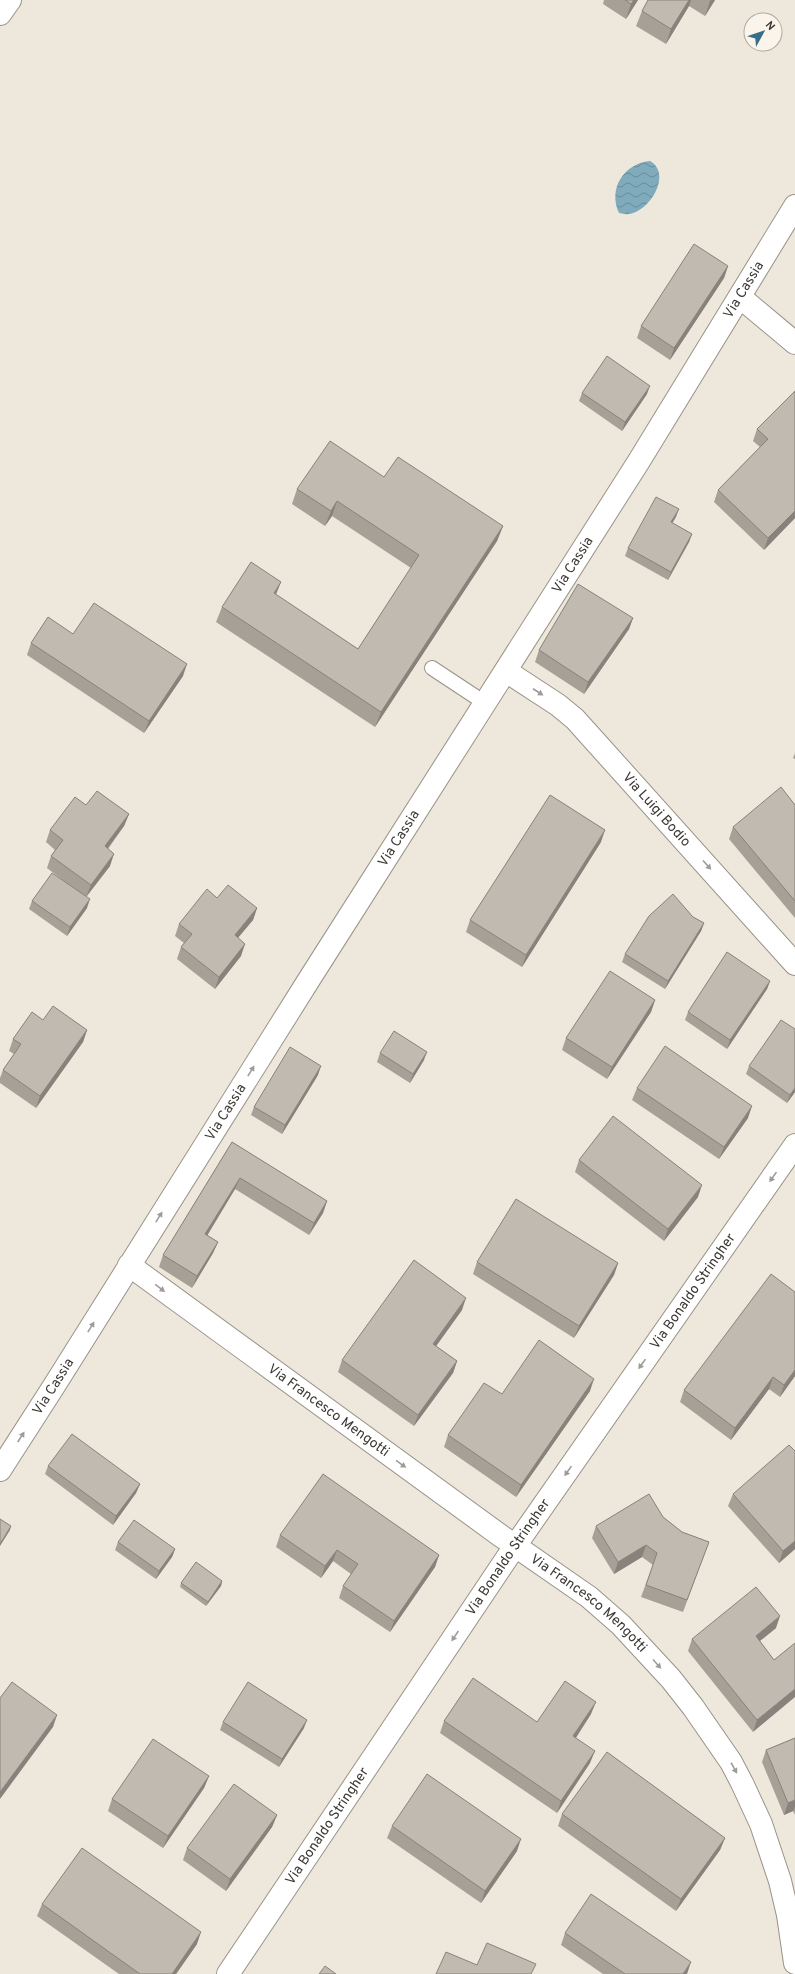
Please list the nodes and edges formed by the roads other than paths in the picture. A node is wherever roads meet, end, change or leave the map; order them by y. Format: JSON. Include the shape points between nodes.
{"nodes":[{"id":1,"x":10,"y":0,"type":"edge"},
{"id":2,"x":0,"y":14,"type":"edge"},
{"id":3,"x":795,"y":206,"type":"edge"},
{"id":4,"x":740,"y":296,"type":"junction"},
{"id":5,"x":795,"y":343,"type":"edge"},
{"id":6,"x":432,"y":668,"type":"dead end"},
{"id":7,"x":506,"y":671,"type":"junction"},
{"id":8,"x":485,"y":703,"type":"junction"},
{"id":9,"x":795,"y":964,"type":"edge"},
{"id":10,"x":795,"y":1145,"type":"edge"},
{"id":11,"x":129,"y":1265,"type":"junction"},
{"id":12,"x":0,"y":1470,"type":"edge"},
{"id":13,"x":515,"y":1546,"type":"junction"},
{"id":14,"x":795,"y":1963,"type":"edge"},
{"id":15,"x":228,"y":1974,"type":"edge"}],
"edges":[{"from":1,"to":2,"type":"street"},
{"from":3,"to":4,"type":"street","name":"Via Cassia"},
{"from":4,"to":5,"type":"street"},
{"from":4,"to":7,"type":"street","name":"Via Cassia"},
{"from":6,"to":8,"type":"lane"},
{"from":7,"to":8,"type":"street","name":"Via Cassia"},
{"from":7,"to":9,"type":"street","name":"Via Luigi Bodio","one_way":true,"via":[[576,719]]},
{"from":11,"to":8,"type":"street","name":"Via Cassia","one_way":true},
{"from":10,"to":13,"type":"street","name":"Via Bonaldo Stringher","one_way":true},
{"from":12,"to":11,"type":"street","name":"Via Cassia","one_way":true},
{"from":11,"to":13,"type":"street","name":"Via Francesco Mengotti","one_way":true},
{"from":13,"to":14,"type":"street","name":"Via Francesco Mengotti","one_way":true,"via":[[608,1611],[671,1679],[713,1735],[742,1783],[761,1824],[780,1881]]},
{"from":13,"to":15,"type":"street","name":"Via Bonaldo Stringher","one_way":true}]}
